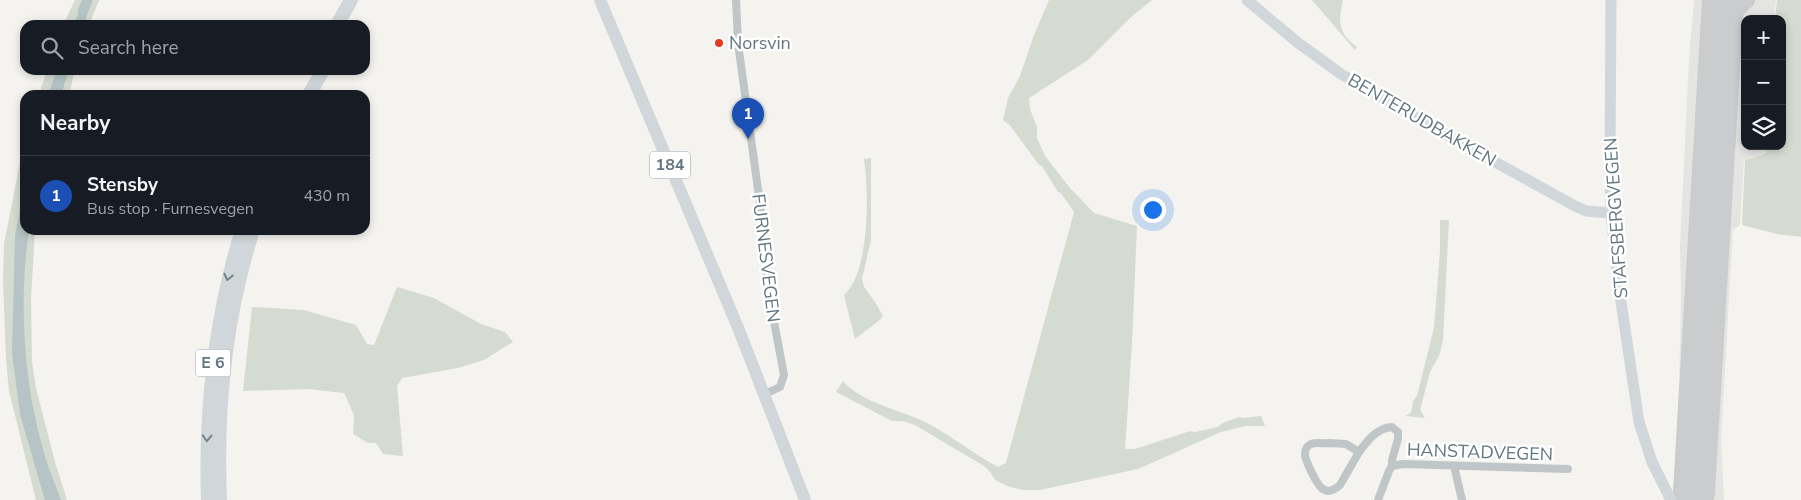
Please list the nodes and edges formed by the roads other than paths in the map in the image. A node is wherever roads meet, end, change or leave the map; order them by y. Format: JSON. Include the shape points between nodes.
{"nodes":[{"id":1,"x":352,"y":0,"type":"edge"},
{"id":2,"x":362,"y":0,"type":"edge"},
{"id":3,"x":600,"y":0,"type":"edge"},
{"id":4,"x":736,"y":0,"type":"edge"},
{"id":5,"x":1247,"y":0,"type":"edge"},
{"id":6,"x":1611,"y":0,"type":"edge"},
{"id":7,"x":340,"y":20,"type":"edge"},
{"id":8,"x":351,"y":20,"type":"edge"},
{"id":9,"x":309,"y":75,"type":"edge"},
{"id":10,"x":319,"y":75,"type":"edge"},
{"id":11,"x":301,"y":90,"type":"edge"},
{"id":12,"x":312,"y":90,"type":"edge"},
{"id":13,"x":1611,"y":213,"type":"junction"},
{"id":14,"x":241,"y":235,"type":"edge"},
{"id":15,"x":251,"y":235,"type":"edge"},
{"id":16,"x":765,"y":394,"type":"junction"},
{"id":17,"x":1360,"y":452,"type":"junction"},
{"id":18,"x":1392,"y":466,"type":"junction"},
{"id":19,"x":1454,"y":466,"type":"junction"},
{"id":20,"x":1568,"y":469,"type":"dead end"},
{"id":21,"x":208,"y":500,"type":"edge"},
{"id":22,"x":220,"y":500,"type":"edge"},
{"id":23,"x":805,"y":500,"type":"edge"},
{"id":24,"x":1378,"y":500,"type":"edge"},
{"id":25,"x":1462,"y":500,"type":"edge"},
{"id":26,"x":1672,"y":500,"type":"edge"}],
"edges":[{"from":1,"to":7,"type":"highway"},
{"from":2,"to":8,"type":"highway"},
{"from":3,"to":16,"type":"main road","number":"184"},
{"from":4,"to":16,"type":"street","name":"FURNESVEGEN","via":[[739,52],[770,295],[784,375],[780,387]]},
{"from":5,"to":13,"type":"main road","name":"BENTERUDBAKKEN","via":[[1297,42],[1355,83],[1575,206],[1586,211]]},
{"from":6,"to":13,"type":"main road","name":"STAFSBERGVEGEN"},
{"from":9,"to":11,"type":"highway"},
{"from":10,"to":12,"type":"highway"},
{"from":13,"to":26,"type":"main road","name":"STAFSBERGVEGEN","via":[[1623,320],[1642,434]]},
{"from":14,"to":21,"type":"highway","number":"E 6","one_way":true,"via":[[224,299],[211,374]]},
{"from":15,"to":22,"type":"highway","number":"E 6","via":[[234,300],[225,357],[219,442]]},
{"from":16,"to":23,"type":"main road","number":"184"},
{"from":17,"to":17,"type":"street","via":[[1340,485],[1327,491],[1316,482],[1305,455],[1311,444],[1346,444]]},
{"from":17,"to":18,"type":"street","via":[[1377,432],[1395,428],[1398,439]]},
{"from":18,"to":19,"type":"street","name":"HANSTADVEGEN"},
{"from":18,"to":24,"type":"street"},
{"from":19,"to":20,"type":"street","name":"HANSTADVEGEN"},
{"from":19,"to":25,"type":"street"}]}
